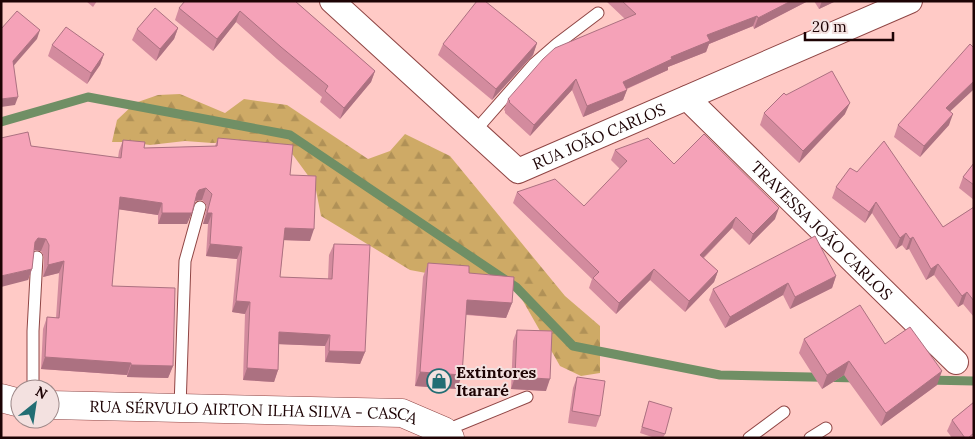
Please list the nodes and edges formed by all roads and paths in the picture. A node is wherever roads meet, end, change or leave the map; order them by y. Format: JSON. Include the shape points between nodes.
{"nodes":[{"id":1,"x":332,"y":1,"type":"edge"},
{"id":2,"x":910,"y":1,"type":"edge"},
{"id":3,"x":598,"y":13,"type":"dead end"},
{"id":4,"x":687,"y":98,"type":"junction"},
{"id":5,"x":475,"y":131,"type":"junction"},
{"id":6,"x":200,"y":207,"type":"dead end"},
{"id":7,"x":37,"y":258,"type":"edge"},
{"id":8,"x":956,"y":362,"type":"dead end"},
{"id":9,"x":33,"y":379,"type":"edge"},
{"id":10,"x":527,"y":397,"type":"dead end"},
{"id":11,"x":60,"y":405,"type":"edge"},
{"id":12,"x":180,"y":407,"type":"junction"},
{"id":13,"x":784,"y":412,"type":"dead end"},
{"id":14,"x":826,"y":428,"type":"dead end"},
{"id":15,"x":447,"y":434,"type":"edge"},
{"id":16,"x":749,"y":438,"type":"edge"},
{"id":17,"x":810,"y":438,"type":"edge"}],
"edges":[{"from":1,"to":5,"type":"street","name":"RUA JOÃO CARLOS"},
{"from":2,"to":4,"type":"street","name":"RUA JOÃO CARLOS"},
{"from":3,"to":5,"type":"lane","via":[[534,64]]},
{"from":4,"to":5,"type":"street","name":"RUA JOÃO CARLOS","via":[[518,171]]},
{"from":4,"to":8,"type":"street","name":"TRAVESSA JOÃO CARLOS"},
{"from":6,"to":12,"type":"lane","via":[[185,260]]},
{"from":7,"to":9,"type":"lane"},
{"from":10,"to":15,"type":"lane"},
{"from":11,"to":12,"type":"street","name":"RUA SÉRVULO AIRTON ILHA SILVA - CASCA"},
{"from":12,"to":15,"type":"street","name":"RUA SÉRVULO AIRTON ILHA SILVA - CASCA","via":[[402,413]]},
{"from":13,"to":16,"type":"lane"},
{"from":14,"to":17,"type":"lane"}]}
